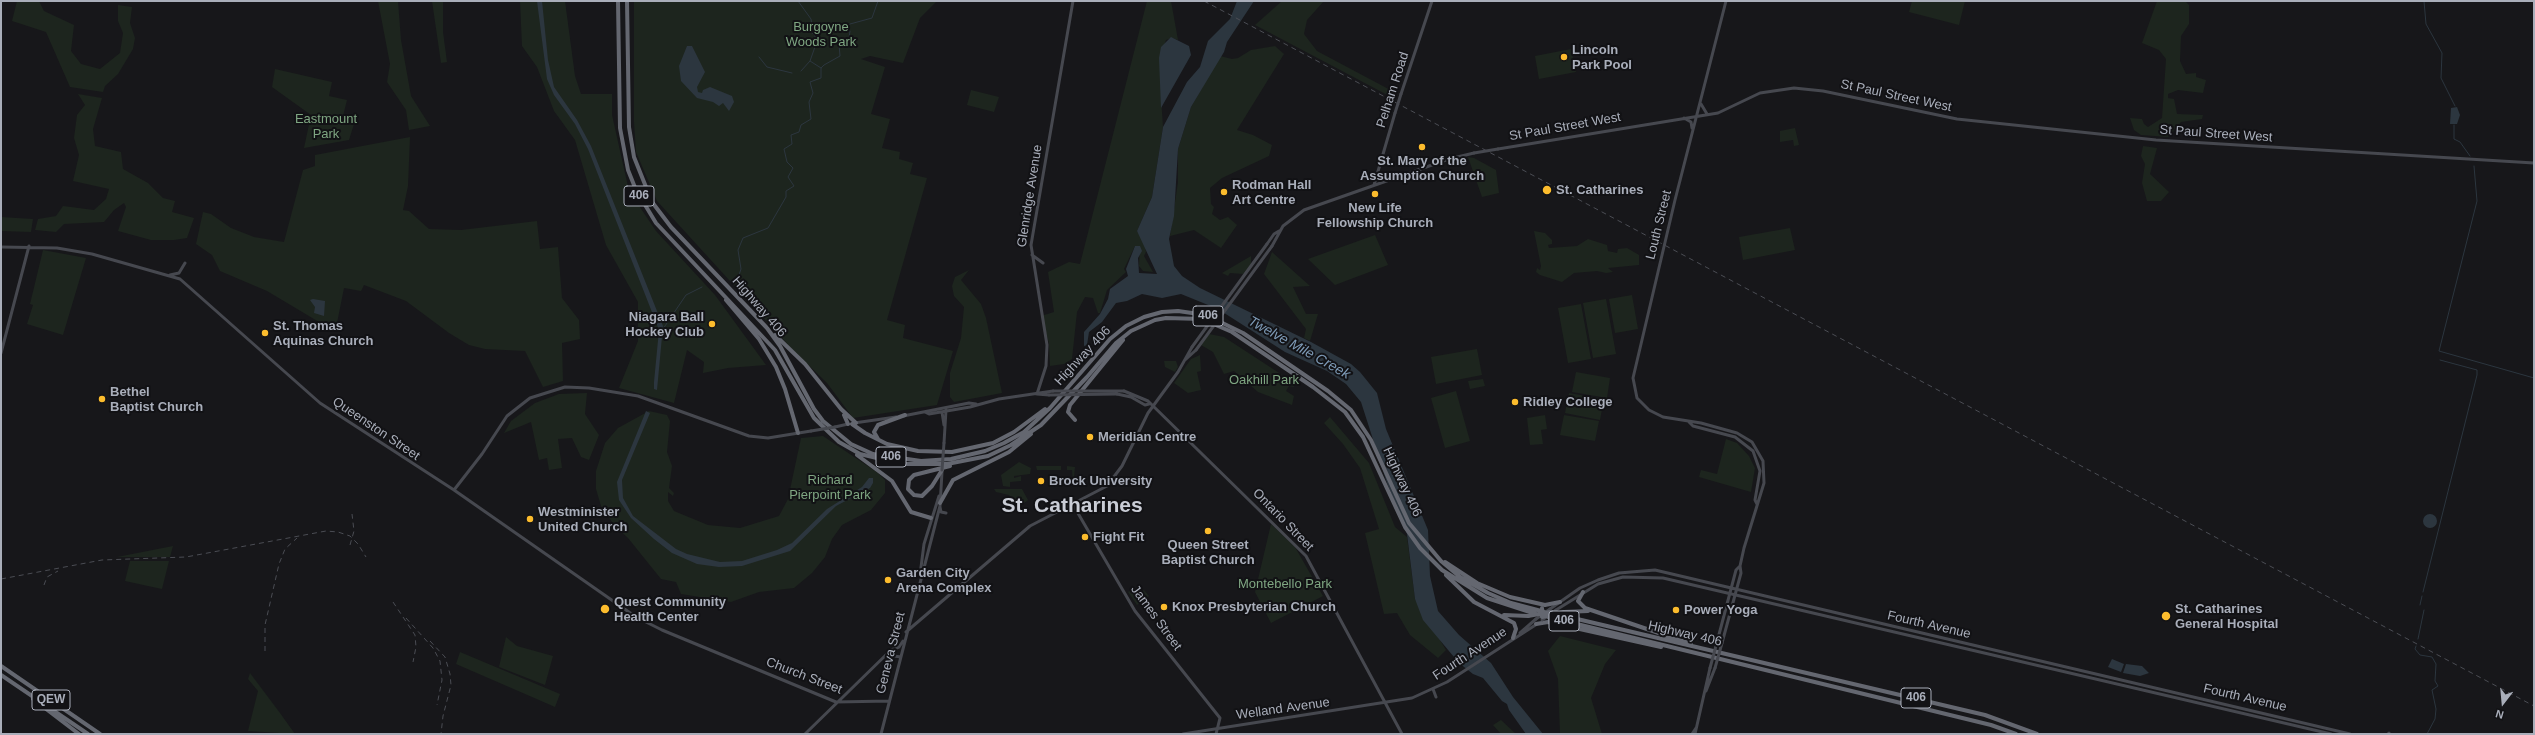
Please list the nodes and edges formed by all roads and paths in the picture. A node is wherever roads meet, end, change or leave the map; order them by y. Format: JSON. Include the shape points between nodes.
{"nodes":[{"id":1,"x":618,"y":1,"type":"edge"},
{"id":2,"x":628,"y":1,"type":"edge"},
{"id":3,"x":1073,"y":1,"type":"edge"},
{"id":4,"x":1432,"y":1,"type":"edge"},
{"id":5,"x":1726,"y":1,"type":"edge"},
{"id":6,"x":1700,"y":103,"type":"junction"},
{"id":7,"x":1707,"y":114,"type":"junction"},
{"id":8,"x":1697,"y":116,"type":"junction"},
{"id":9,"x":1681,"y":117,"type":"junction"},
{"id":10,"x":1692,"y":136,"type":"junction"},
{"id":11,"x":2534,"y":163,"type":"edge"},
{"id":12,"x":1374,"y":185,"type":"junction"},
{"id":13,"x":1279,"y":232,"type":"junction"},
{"id":14,"x":29,"y":246,"type":"junction"},
{"id":15,"x":1,"y":247,"type":"edge"},
{"id":16,"x":1031,"y":252,"type":"junction"},
{"id":17,"x":185,"y":263,"type":"dead end"},
{"id":18,"x":1043,"y":263,"type":"dead end"},
{"id":19,"x":163,"y":273,"type":"junction"},
{"id":20,"x":709,"y":280,"type":"junction"},
{"id":21,"x":768,"y":328,"type":"junction"},
{"id":22,"x":1131,"y":331,"type":"junction"},
{"id":23,"x":1,"y":353,"type":"edge"},
{"id":24,"x":1185,"y":360,"type":"junction"},
{"id":25,"x":1043,"y":378,"type":"junction"},
{"id":26,"x":1052,"y":391,"type":"junction"},
{"id":27,"x":1038,"y":394,"type":"junction"},
{"id":28,"x":1059,"y":397,"type":"junction"},
{"id":29,"x":976,"y":404,"type":"junction"},
{"id":30,"x":1151,"y":405,"type":"junction"},
{"id":31,"x":945,"y":407,"type":"junction"},
{"id":32,"x":841,"y":409,"type":"junction"},
{"id":33,"x":925,"y":412,"type":"junction"},
{"id":34,"x":944,"y":412,"type":"junction"},
{"id":35,"x":905,"y":415,"type":"junction"},
{"id":36,"x":1075,"y":420,"type":"dead end"},
{"id":37,"x":850,"y":424,"type":"junction"},
{"id":38,"x":1042,"y":425,"type":"junction"},
{"id":39,"x":798,"y":433,"type":"junction"},
{"id":40,"x":881,"y":441,"type":"junction"},
{"id":41,"x":839,"y":442,"type":"junction"},
{"id":42,"x":976,"y":459,"type":"junction"},
{"id":43,"x":942,"y":470,"type":"joint"},
{"id":44,"x":939,"y":476,"type":"junction"},
{"id":45,"x":454,"y":490,"type":"junction"},
{"id":46,"x":939,"y":496,"type":"junction"},
{"id":47,"x":1072,"y":503,"type":"junction"},
{"id":48,"x":940,"y":504,"type":"junction"},
{"id":49,"x":946,"y":513,"type":"dead end"},
{"id":50,"x":931,"y":518,"type":"junction"},
{"id":51,"x":936,"y":518,"type":"junction"},
{"id":52,"x":1424,"y":542,"type":"junction"},
{"id":53,"x":1740,"y":566,"type":"junction"},
{"id":54,"x":1442,"y":570,"type":"junction"},
{"id":55,"x":920,"y":577,"type":"junction"},
{"id":56,"x":1731,"y":588,"type":"junction"},
{"id":57,"x":1737,"y":590,"type":"junction"},
{"id":58,"x":1583,"y":592,"type":"junction"},
{"id":59,"x":1729,"y":593,"type":"junction"},
{"id":60,"x":1735,"y":595,"type":"junction"},
{"id":61,"x":1533,"y":603,"type":"junction"},
{"id":62,"x":1558,"y":603,"type":"junction"},
{"id":63,"x":1556,"y":610,"type":"joint"},
{"id":64,"x":1492,"y":612,"type":"junction"},
{"id":65,"x":1550,"y":612,"type":"junction"},
{"id":66,"x":1595,"y":612,"type":"junction"},
{"id":67,"x":1541,"y":618,"type":"junction"},
{"id":68,"x":1552,"y":623,"type":"junction"},
{"id":69,"x":1536,"y":624,"type":"junction"},
{"id":70,"x":906,"y":632,"type":"junction"},
{"id":71,"x":1519,"y":635,"type":"junction"},
{"id":72,"x":1513,"y":638,"type":"junction"},
{"id":73,"x":904,"y":639,"type":"junction"},
{"id":74,"x":1710,"y":650,"type":"junction"},
{"id":75,"x":1693,"y":653,"type":"junction"},
{"id":76,"x":886,"y":656,"type":"junction"},
{"id":77,"x":901,"y":656,"type":"junction"},
{"id":78,"x":738,"y":660,"type":"joint"},
{"id":79,"x":1,"y":666,"type":"edge"},
{"id":80,"x":1,"y":675,"type":"edge"},
{"id":81,"x":15,"y":685,"type":"junction"},
{"id":82,"x":1433,"y":689,"type":"junction"},
{"id":83,"x":1706,"y":691,"type":"junction"},
{"id":84,"x":1436,"y":697,"type":"dead end"},
{"id":85,"x":889,"y":701,"type":"junction"},
{"id":86,"x":836,"y":702,"type":"junction"},
{"id":87,"x":1387,"y":703,"type":"junction"},
{"id":88,"x":1218,"y":728,"type":"junction"},
{"id":89,"x":79,"y":734,"type":"edge"},
{"id":90,"x":88,"y":734,"type":"edge"},
{"id":91,"x":100,"y":734,"type":"edge"},
{"id":92,"x":805,"y":734,"type":"edge"},
{"id":93,"x":881,"y":734,"type":"edge"},
{"id":94,"x":1183,"y":734,"type":"edge"},
{"id":95,"x":1216,"y":734,"type":"edge"},
{"id":96,"x":1402,"y":734,"type":"edge"},
{"id":97,"x":1694,"y":734,"type":"edge"},
{"id":98,"x":2016,"y":734,"type":"edge"},
{"id":99,"x":2037,"y":734,"type":"edge"},
{"id":100,"x":2331,"y":734,"type":"edge"},
{"id":101,"x":2350,"y":734,"type":"edge"}],
"edges":[{"from":1,"to":20,"type":"highway","name":"Highway 406","number":"406","via":[[620,128],[628,170],[636,190],[656,223]]},
{"from":2,"to":21,"type":"highway","name":"Highway 406","number":"406","via":[[629,127],[634,157],[642,181],[652,202],[671,227]]},
{"from":3,"to":16,"type":"main road","name":"Glenridge Avenue"},
{"from":4,"to":12,"type":"main road","name":"Pelham Road","bridge":true},
{"from":5,"to":6,"type":"main road","name":"Louth Street"},
{"from":6,"to":7,"type":"main road"},
{"from":6,"to":8,"type":"main road","name":"Louth Street"},
{"from":7,"to":8,"type":"main road","name":"St Paul Street West"},
{"from":7,"to":11,"type":"main road","name":"St Paul Street West","via":[[1727,110],[1760,92],[1809,89],[1957,119],[2156,140],[2367,155]]},
{"from":8,"to":9,"type":"main road","name":"St Paul Street West"},
{"from":8,"to":10,"type":"main road","name":"Louth Street"},
{"from":9,"to":10,"type":"main road","via":[[1691,122]]},
{"from":9,"to":12,"type":"main road","name":"St Paul Street West","bridge":true,"via":[[1474,153],[1448,159]]},
{"from":10,"to":53,"type":"main road","name":"Louth Street","via":[[1633,378],[1637,398],[1649,410],[1663,417],[1701,423],[1737,433],[1757,448],[1764,465],[1765,478]]},
{"from":12,"to":13,"type":"main road","name":"St Paul Street West","via":[[1304,210],[1295,215]]},
{"from":13,"to":24,"type":"main road","name":"St Paul Street West","bridge":true,"via":[[1272,246],[1196,350]]},
{"from":13,"to":24,"type":"main road","name":"St Paul Street West","bridge":true,"via":[[1274,234]]},
{"from":14,"to":15,"type":"main road","name":"Queenston Street"},
{"from":14,"to":19,"type":"main road","name":"Queenston Street","via":[[92,254]]},
{"from":14,"to":23,"type":"main road"},
{"from":16,"to":18,"type":"main road","via":[[1035,259]]},
{"from":16,"to":25,"type":"main road","name":"Glenridge Avenue","via":[[1047,345]]},
{"from":17,"to":19,"type":"main road","via":[[179,273]]},
{"from":19,"to":45,"type":"main road","name":"Queenston Street","via":[[180,280],[320,403]]},
{"from":20,"to":39,"type":"highway","via":[[759,339],[772,359],[785,389]]},
{"from":20,"to":41,"type":"highway","name":"Highway 406","number":"406","via":[[775,350],[814,418]]},
{"from":21,"to":28,"type":"highway","name":"Highway 406","number":"406","via":[[823,421],[851,444],[873,454],[921,461],[965,457],[1004,444],[1024,432]]},
{"from":21,"to":32,"type":"highway","via":[[805,364]]},
{"from":22,"to":36,"type":"highway","via":[[1070,405],[1068,412]]},
{"from":22,"to":38,"type":"highway","name":"Highway 406","number":"406"},
{"from":22,"to":54,"type":"highway","name":"Highway 406","number":"406","via":[[1166,318],[1202,319],[1232,332],[1324,395],[1349,416],[1366,444],[1395,509],[1414,539]]},
{"from":24,"to":30,"type":"main road","name":"St Paul Street West"},
{"from":25,"to":26,"type":"main road","via":[[1042,386]]},
{"from":25,"to":27,"type":"main road","name":"Glenridge Avenue"},
{"from":26,"to":27,"type":"main road"},
{"from":26,"to":30,"type":"main road","bridge":true,"via":[[1124,391],[1139,396]]},
{"from":27,"to":29,"type":"main road"},
{"from":27,"to":30,"type":"main road","bridge":true,"via":[[1116,394]]},
{"from":28,"to":40,"type":"highway","via":[[1014,432],[993,443],[969,449],[952,452],[918,451]]},
{"from":28,"to":52,"type":"highway","name":"Highway 406","number":"406","via":[[1110,339],[1126,326],[1152,314],[1192,312],[1225,323],[1338,398],[1361,423],[1406,517]]},
{"from":29,"to":31,"type":"main road"},
{"from":29,"to":34,"type":"main road"},
{"from":30,"to":47,"type":"main road","name":"St Paul Street West","via":[[1122,466],[1111,482],[1102,490]]},
{"from":30,"to":87,"type":"main road","name":"Ontario Street","via":[[1306,556]]},
{"from":31,"to":33,"type":"main road"},
{"from":31,"to":34,"type":"main road"},
{"from":32,"to":37,"type":"highway"},
{"from":32,"to":37,"type":"highway"},
{"from":33,"to":34,"type":"main road"},
{"from":33,"to":35,"type":"main road"},
{"from":34,"to":43,"type":"main road","bridge":true},
{"from":35,"to":37,"type":"main road"},
{"from":35,"to":40,"type":"highway","via":[[878,425],[875,435]]},
{"from":37,"to":39,"type":"main road","bridge":true},
{"from":37,"to":40,"type":"highway"},
{"from":38,"to":42,"type":"highway","name":"Highway 406","number":"406","via":[[1012,445]]},
{"from":38,"to":48,"type":"highway","via":[[1021,444],[953,480]]},
{"from":39,"to":45,"type":"main road","via":[[768,438],[749,436],[638,396],[565,387],[530,398],[507,416]]},
{"from":41,"to":42,"type":"highway","name":"Highway 406","number":"406","via":[[860,454],[902,464],[936,465]]},
{"from":41,"to":50,"type":"highway","via":[[892,481],[911,512]]},
{"from":42,"to":44,"type":"highway","via":[[914,475],[909,480],[908,489],[922,496]]},
{"from":43,"to":44,"type":"highway"},
{"from":44,"to":46,"type":"main road","name":"Geneva Street"},
{"from":45,"to":78,"type":"main road","name":"Queenston Street","via":[[636,617]]},
{"from":46,"to":48,"type":"main road","name":"Geneva Street"},
{"from":46,"to":50,"type":"main road","name":"Geneva Street"},
{"from":47,"to":70,"type":"main road","name":"St Paul Street West","via":[[1030,526]]},
{"from":47,"to":88,"type":"main road","name":"James Street","via":[[1135,611],[1220,718]]},
{"from":48,"to":49,"type":"main road","via":[[940,511]]},
{"from":48,"to":51,"type":"main road","name":"Geneva Street"},
{"from":50,"to":51,"type":"main road"},
{"from":50,"to":55,"type":"main road","name":"Geneva Street","via":[[922,554]]},
{"from":51,"to":55,"type":"main road","name":"Geneva Street"},
{"from":52,"to":61,"type":"highway","via":[[1439,557],[1477,583]]},
{"from":52,"to":74,"type":"highway","name":"Highway 406","number":"406","via":[[1447,566],[1473,586],[1511,603]]},
{"from":53,"to":56,"type":"main road","name":"Louth Street","via":[[1736,570]]},
{"from":53,"to":57,"type":"main road","name":"Louth Street"},
{"from":54,"to":64,"type":"highway","via":[[1471,599]]},
{"from":54,"to":75,"type":"highway","name":"Highway 406","number":"406","via":[[1480,595],[1510,608]]},
{"from":55,"to":70,"type":"main road","name":"Geneva Street"},
{"from":56,"to":57,"type":"main road","name":"Fourth Avenue"},
{"from":56,"to":59,"type":"main road","name":"Louth Street"},
{"from":56,"to":62,"type":"main road","name":"Fourth Avenue","via":[[1667,572],[1639,571],[1619,573],[1588,584]]},
{"from":57,"to":60,"type":"main road","name":"Louth Street"},
{"from":57,"to":101,"type":"main road","name":"Fourth Avenue"},
{"from":58,"to":59,"type":"main road","name":"Fourth Avenue","via":[[1598,584],[1635,576],[1663,578]]},
{"from":58,"to":63,"type":"main road","name":"Fourth Avenue"},
{"from":58,"to":66,"type":"highway","via":[[1579,604]]},
{"from":59,"to":60,"type":"main road","name":"Fourth Avenue"},
{"from":59,"to":83,"type":"main road","name":"Louth Street","bridge":true},
{"from":60,"to":83,"type":"main road","name":"Louth Street","bridge":true},
{"from":60,"to":100,"type":"main road","name":"Fourth Avenue"},
{"from":61,"to":62,"type":"highway"},
{"from":61,"to":67,"type":"highway","bridge":true,"via":[[1542,608]]},
{"from":62,"to":65,"type":"highway"},
{"from":63,"to":65,"type":"highway","bridge":true},
{"from":64,"to":67,"type":"highway","bridge":true,"via":[[1514,617]]},
{"from":64,"to":72,"type":"highway","via":[[1514,624],[1516,630]]},
{"from":65,"to":66,"type":"highway","bridge":true},
{"from":65,"to":67,"type":"highway","bridge":true},
{"from":65,"to":68,"type":"highway","bridge":true},
{"from":66,"to":74,"type":"highway"},
{"from":67,"to":69,"type":"highway"},
{"from":67,"to":71,"type":"main road","name":"Fourth Avenue"},
{"from":68,"to":69,"type":"highway"},
{"from":68,"to":75,"type":"highway"},
{"from":69,"to":71,"type":"main road","name":"Fourth Avenue"},
{"from":70,"to":73,"type":"main road","name":"Geneva Street"},
{"from":71,"to":72,"type":"main road","name":"Fourth Avenue"},
{"from":72,"to":82,"type":"main road","name":"Fourth Avenue"},
{"from":73,"to":76,"type":"main road"},
{"from":73,"to":77,"type":"main road","name":"Geneva Street"},
{"from":74,"to":99,"type":"highway","name":"Highway 406","number":"406","via":[[1985,715]]},
{"from":75,"to":98,"type":"highway","name":"Highway 406","number":"406","via":[[1991,725]]},
{"from":76,"to":77,"type":"main road"},
{"from":76,"to":86,"type":"main road"},
{"from":77,"to":85,"type":"main road","name":"Geneva Street"},
{"from":78,"to":86,"type":"main road","name":"Church Street"},
{"from":79,"to":91,"type":"highway","number":"QEW"},
{"from":80,"to":81,"type":"highway","number":"QEW"},
{"from":81,"to":89,"type":"highway"},
{"from":81,"to":90,"type":"highway","number":"QEW"},
{"from":82,"to":84,"type":"main road"},
{"from":82,"to":87,"type":"main road","name":"Fourth Avenue","via":[[1412,698]]},
{"from":83,"to":97,"type":"main road"},
{"from":85,"to":86,"type":"main road","name":"Church Street"},
{"from":85,"to":93,"type":"main road","name":"Geneva Street"},
{"from":86,"to":92,"type":"main road"},
{"from":87,"to":88,"type":"main road","name":"Welland Avenue"},
{"from":87,"to":96,"type":"main road","name":"Ontario Street"},
{"from":88,"to":94,"type":"main road","name":"Welland Avenue"},
{"from":88,"to":95,"type":"main road"}]}
